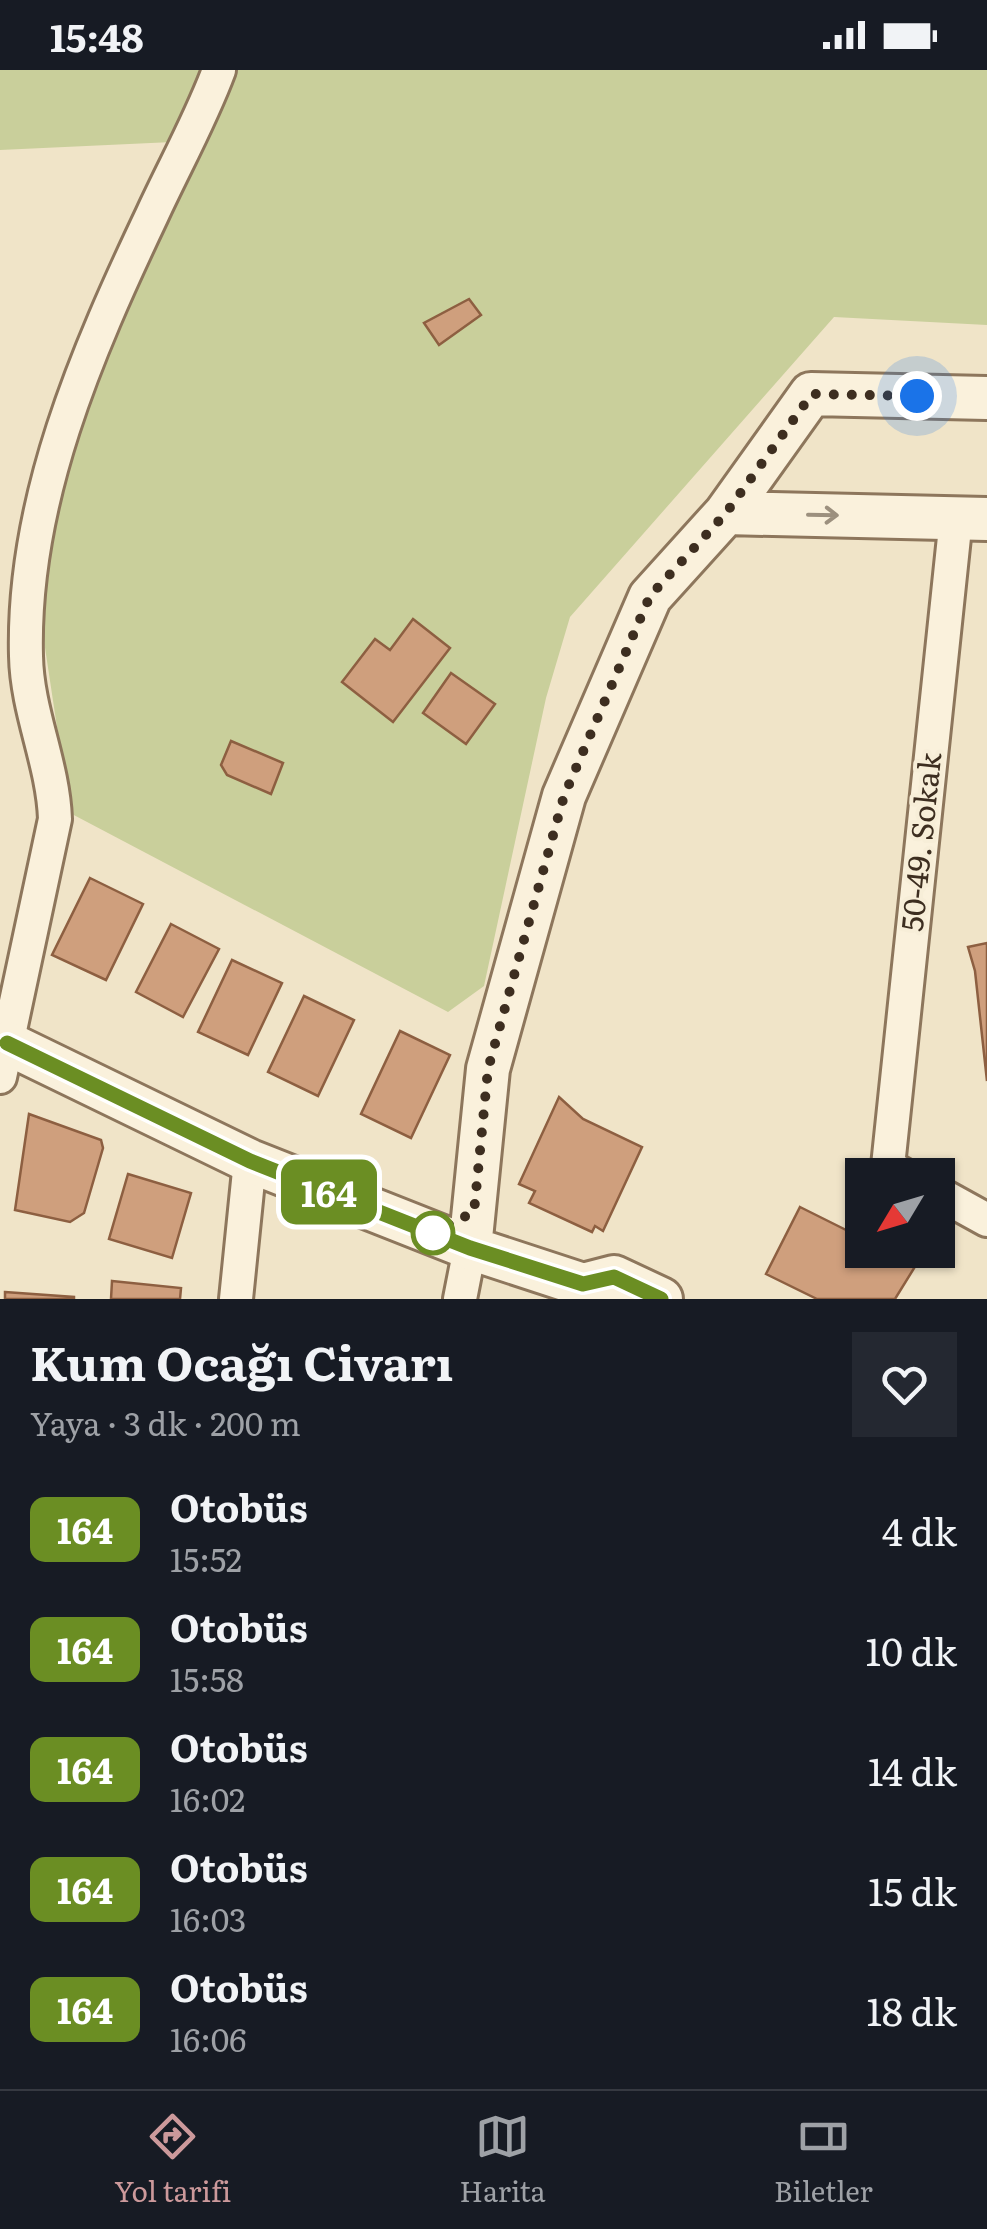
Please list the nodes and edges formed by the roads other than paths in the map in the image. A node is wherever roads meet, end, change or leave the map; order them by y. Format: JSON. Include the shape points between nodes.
{"nodes":[{"id":1,"x":219,"y":70,"type":"edge"},
{"id":2,"x":987,"y":398,"type":"edge"},
{"id":3,"x":726,"y":513,"type":"junction"},
{"id":4,"x":971,"y":519,"type":"edge"},
{"id":5,"x":4,"y":1060,"type":"edge"},
{"id":6,"x":897,"y":1158,"type":"edge"},
{"id":7,"x":250,"y":1161,"type":"junction"},
{"id":8,"x":955,"y":1202,"type":"edge"},
{"id":9,"x":987,"y":1220,"type":"edge"},
{"id":10,"x":470,"y":1248,"type":"junction"},
{"id":11,"x":586,"y":1292,"type":"edge"},
{"id":12,"x":236,"y":1299,"type":"edge"},
{"id":13,"x":460,"y":1299,"type":"edge"},
{"id":14,"x":661,"y":1299,"type":"edge"}],
"edges":[{"from":1,"to":5,"type":"street","via":[[77,391],[44,486],[26,654],[30,703],[54,782],[55,819]]},
{"from":2,"to":3,"type":"street","via":[[812,394]]},
{"from":3,"to":4,"type":"street","one_way":true},
{"from":3,"to":10,"type":"street","via":[[650,596],[564,796],[488,1069]]},
{"from":4,"to":6,"type":"street","name":"50-49. Sokak"},
{"from":5,"to":7,"type":"street"},
{"from":7,"to":10,"type":"street"},
{"from":7,"to":12,"type":"street"},
{"from":8,"to":9,"type":"street"},
{"from":10,"to":11,"type":"street"},
{"from":10,"to":13,"type":"street"},
{"from":11,"to":14,"type":"street","via":[[614,1277]]}]}
